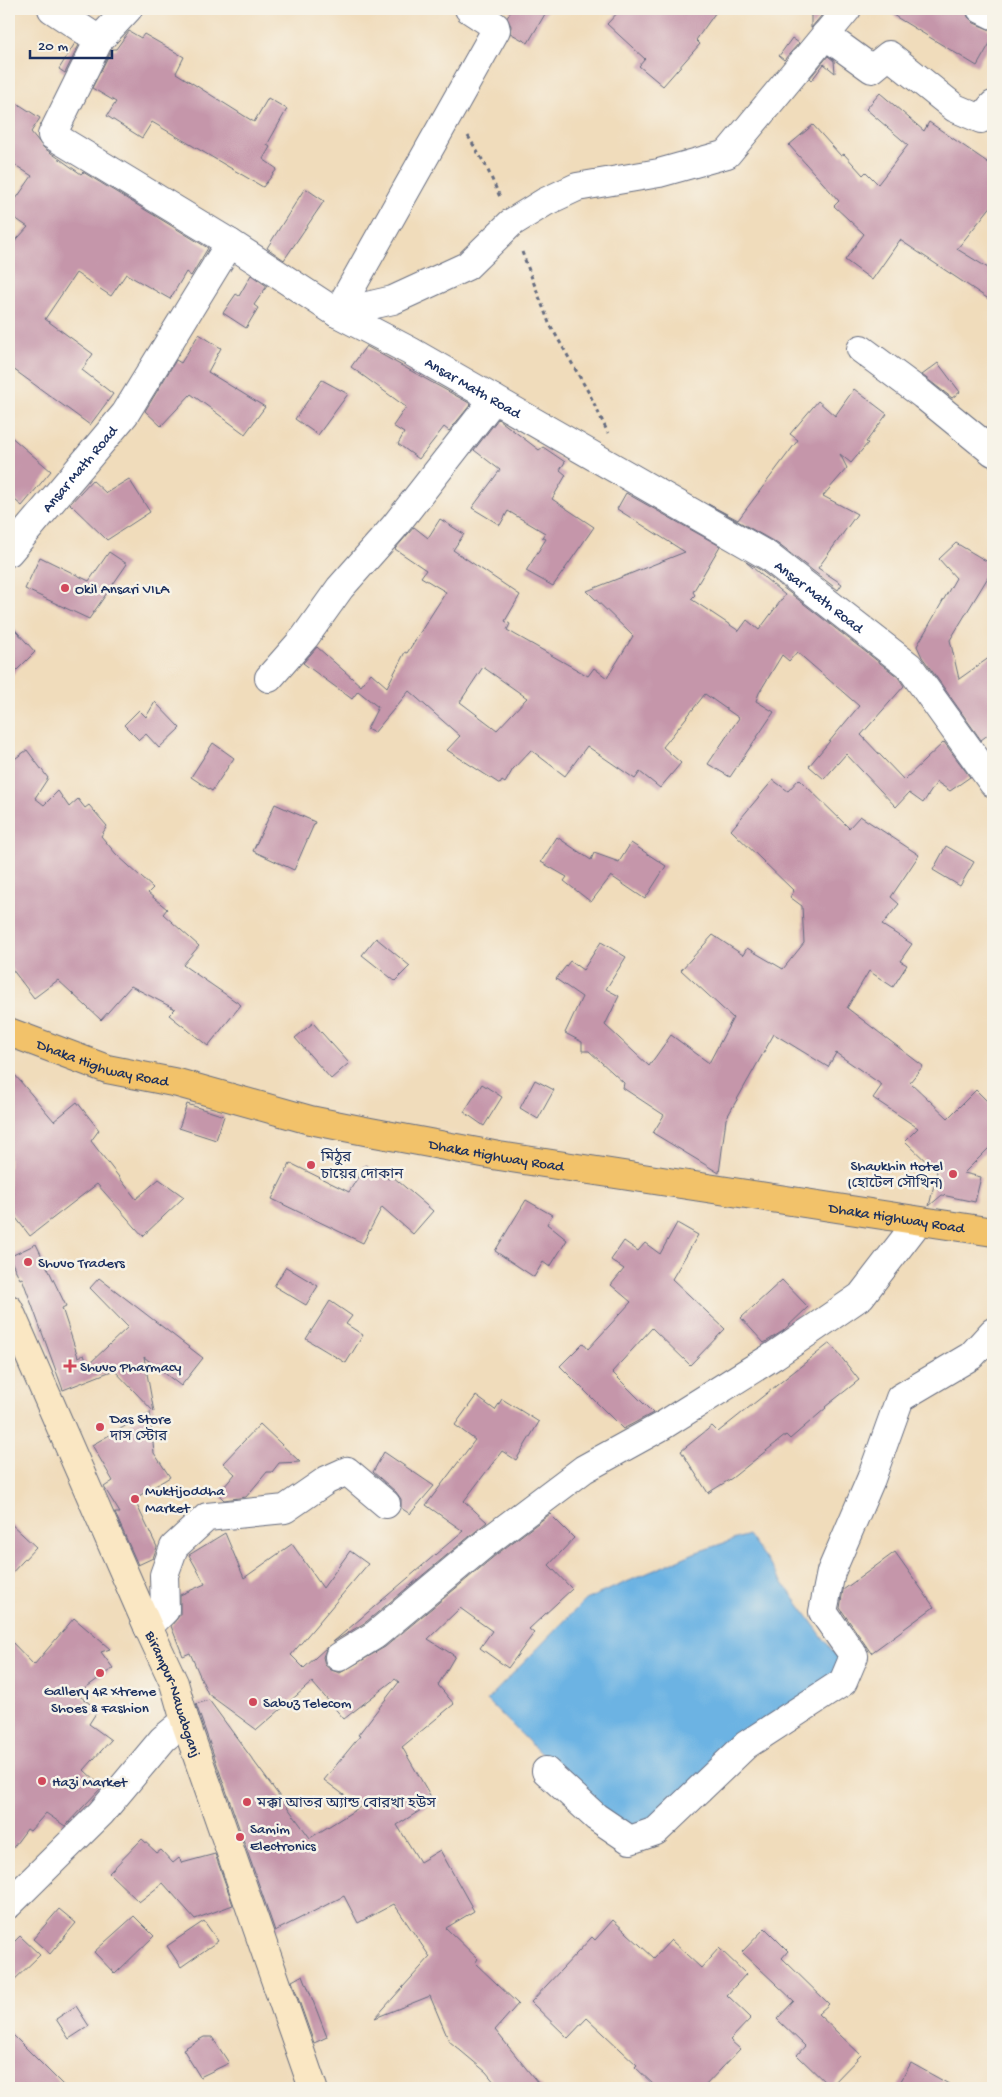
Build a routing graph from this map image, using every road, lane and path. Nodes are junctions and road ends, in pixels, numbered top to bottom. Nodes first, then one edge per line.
1 (52, 9) edge
2 (128, 9) edge
3 (469, 9) edge
4 (847, 9) edge
5 (981, 9) edge
6 (993, 15) edge
7 (825, 35) junction
8 (99, 40) junction
9 (993, 105) edge
10 (452, 110) junction
11 (511, 223) junction
12 (230, 243) junction
13 (338, 313) junction
14 (861, 349) dead end
15 (494, 399) junction
16 (993, 452) edge
17 (616, 469) junction
18 (9, 552) edge
19 (268, 678) dead end
20 (993, 783) edge
21 (9, 1032) edge
22 (918, 1222) junction
23 (993, 1232) edge
24 (9, 1309) edge
25 (993, 1332) edge
26 (386, 1504) dead end
27 (148, 1628) junction
28 (339, 1657) dead end
29 (185, 1721) junction
30 (546, 1771) dead end
31 (9, 1904) edge
32 (313, 2088) edge

1 - 8 street
2 - 8 street
3 - 10 street
4 - 7 street
5 - 6 street
7 - 9 street
7 - 11 street
8 - 12 street
10 - 11 path
10 - 13 street
11 - 13 street
11 - 17 path
12 - 13 street, Ansar Math Road
12 - 18 street, Ansar Math Road
13 - 15 street, Ansar Math Road
14 - 16 street
15 - 17 street, Ansar Math Road
15 - 19 street
17 - 20 street, Ansar Math Road
21 - 22 main road, Dhaka Highway Road
22 - 23 main road, Dhaka Highway Road
22 - 28 street
24 - 27 main road, Birampur-Nawabganj
25 - 30 street
26 - 27 street
27 - 29 main road, Birampur-Nawabganj
29 - 31 street
29 - 32 main road, Birampur-Nawabganj

